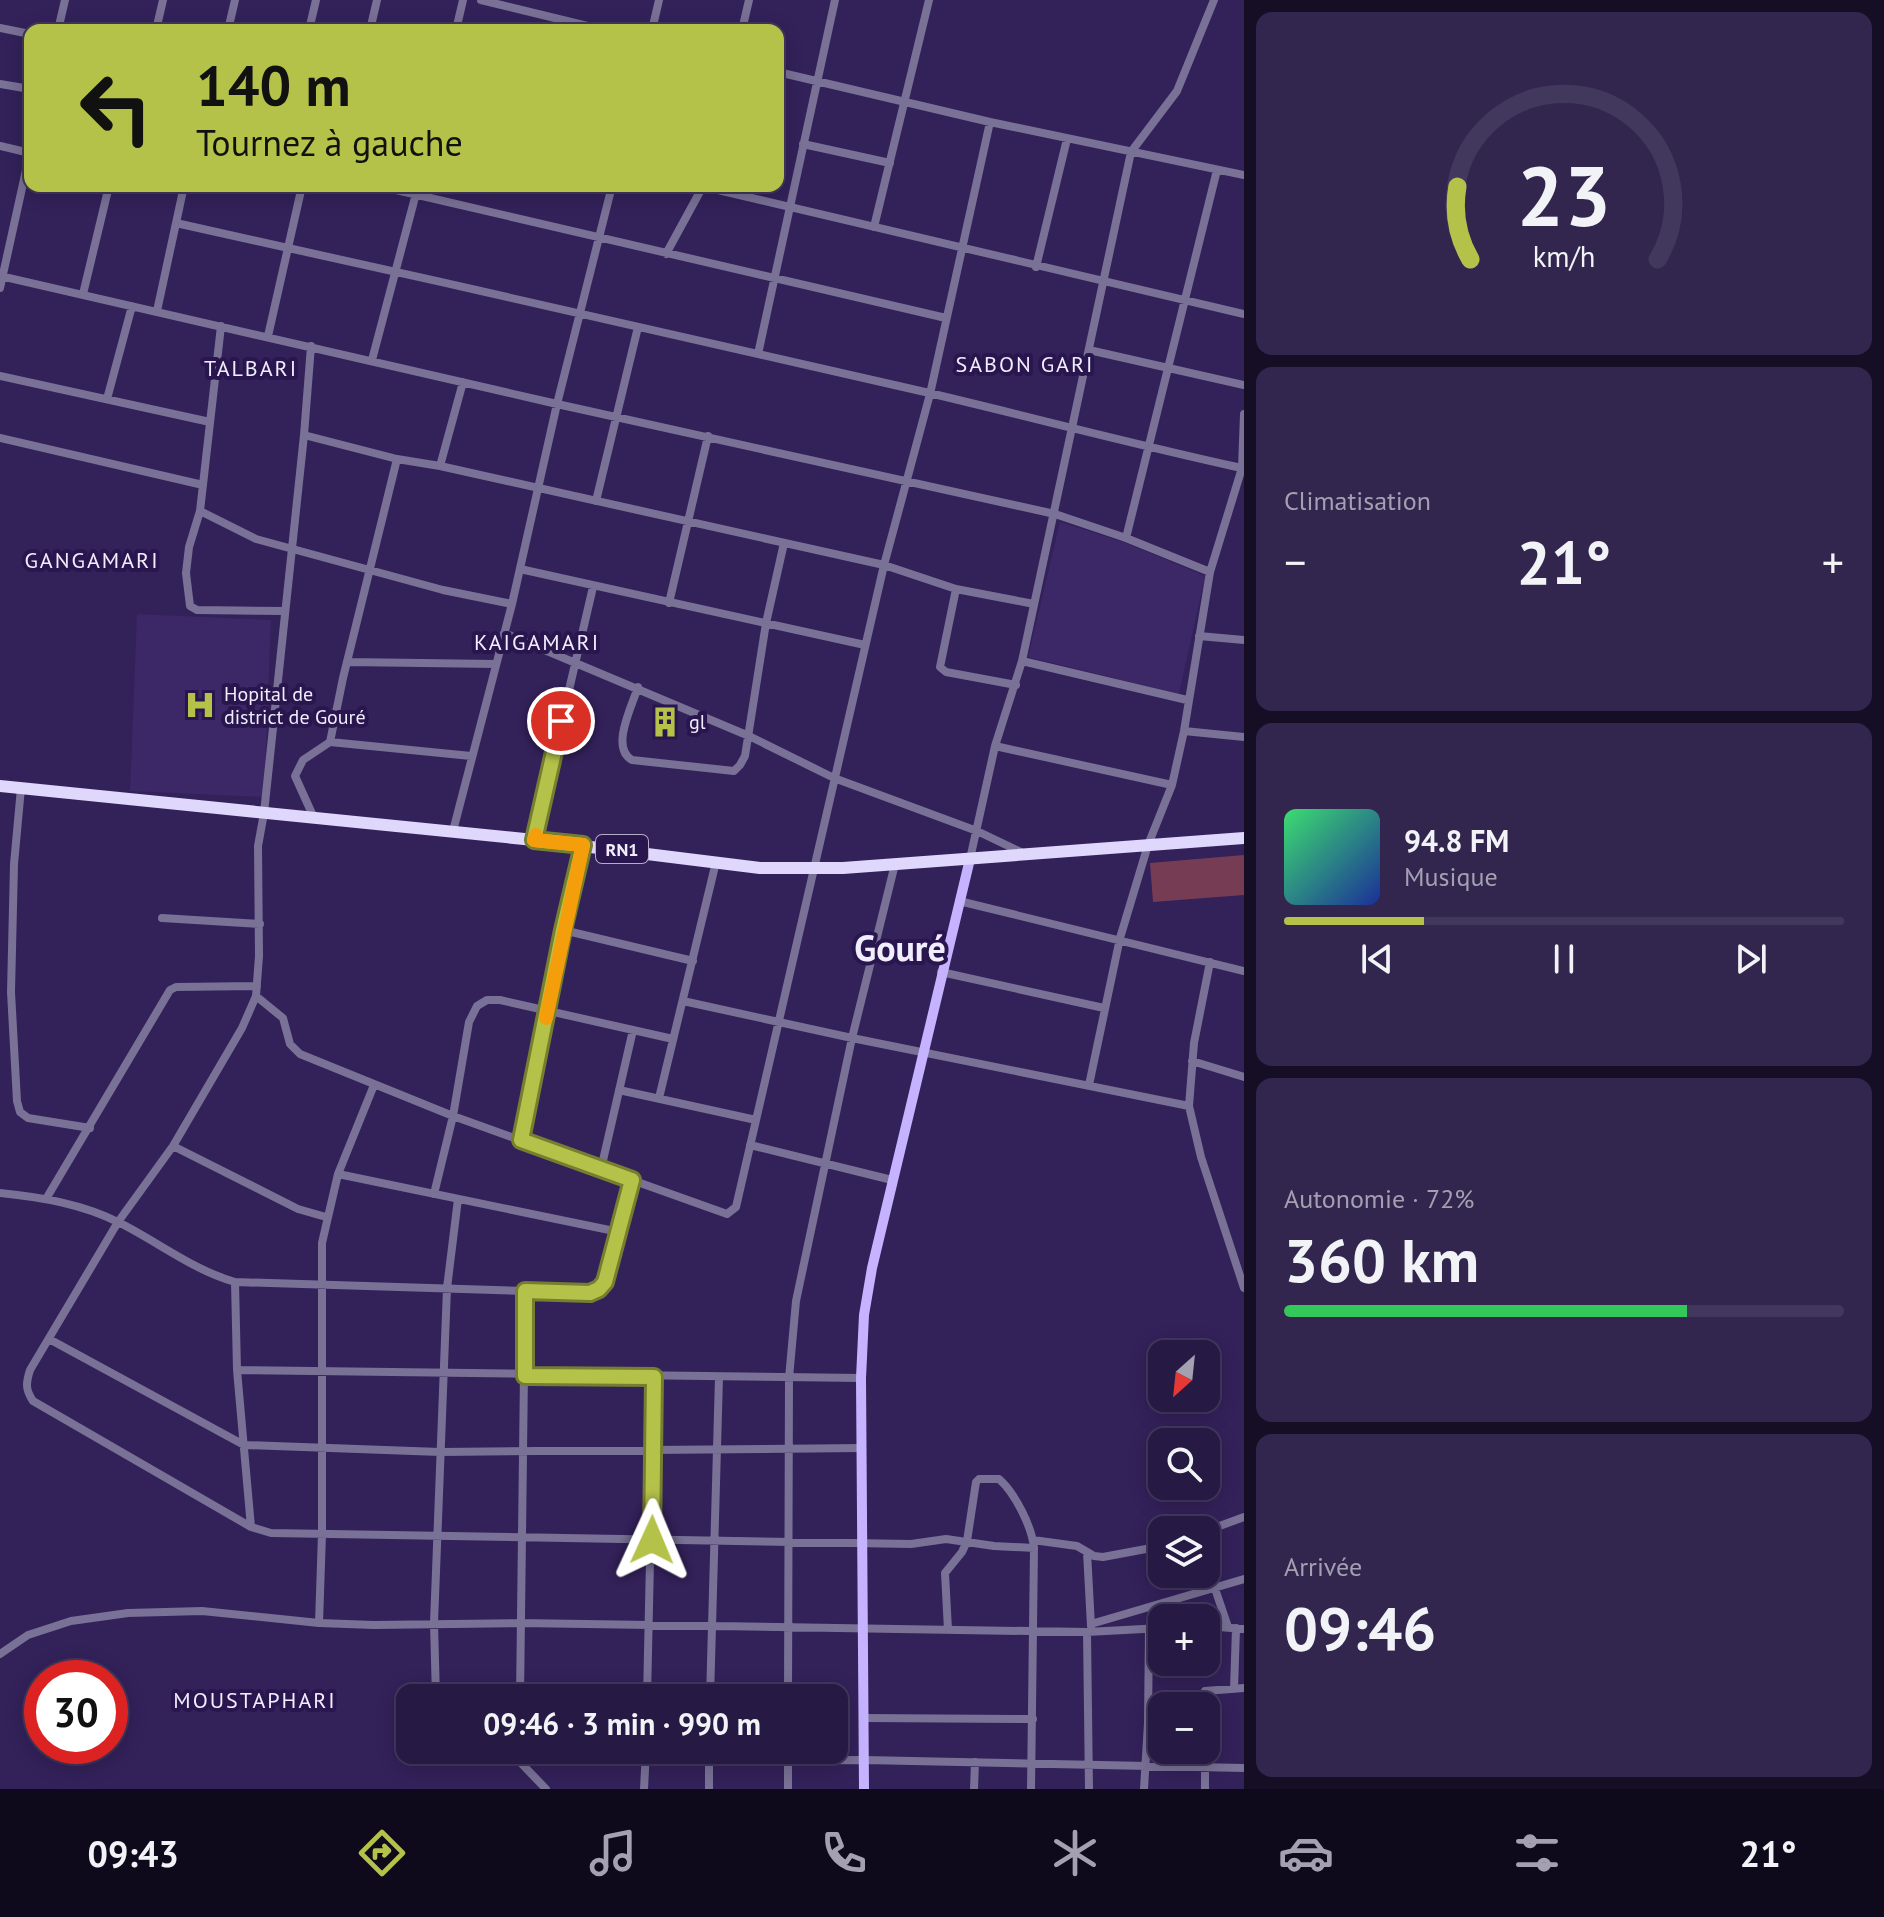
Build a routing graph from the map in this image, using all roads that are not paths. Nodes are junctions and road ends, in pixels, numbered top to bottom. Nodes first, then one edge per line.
1 (65, 0) edge
2 (163, 0) edge
3 (235, 0) edge
4 (316, 0) edge
5 (377, 0) edge
6 (463, 0) edge
7 (481, 0) edge
8 (659, 0) edge
9 (749, 0) edge
10 (835, 0) edge
11 (929, 0) edge
12 (1214, 0) edge
13 (59, 24) edge
14 (157, 24) edge
15 (229, 24) edge
16 (310, 24) edge
17 (371, 24) edge
18 (457, 24) edge
19 (579, 24) edge
20 (653, 24) edge
21 (743, 24) edge
22 (0, 28) edge
23 (24, 33) edge
24 (784, 73) edge
25 (816, 81) junction
26 (0, 84) edge
27 (24, 88) edge
28 (905, 103) junction
29 (990, 122) junction
30 (1067, 139) junction
31 (803, 144) junction
32 (0, 146) edge
33 (24, 152) edge
34 (1131, 152) junction
35 (890, 163) junction
36 (1217, 170) junction
37 (1244, 175) edge
38 (24, 178) edge
39 (108, 192) edge
40 (183, 192) edge
41 (301, 192) edge
42 (416, 192) edge
43 (425, 192) edge
44 (611, 192) edge
45 (699, 192) edge
46 (727, 192) edge
47 (790, 207) junction
48 (176, 223) junction
49 (874, 227) junction
50 (600, 238) junction
51 (289, 248) junction
52 (960, 248) junction
53 (666, 254) junction
54 (1036, 267) junction
55 (396, 272) junction
56 (1, 276) edge
57 (775, 279) junction
58 (1104, 283) junction
59 (0, 288) edge
60 (83, 294) junction
61 (1185, 300) junction
62 (132, 306) junction
63 (157, 311) junction
64 (580, 313) junction
65 (1244, 314) edge
66 (946, 318) junction
67 (221, 326) junction
68 (638, 327) junction
69 (268, 336) junction
70 (311, 346) junction
71 (1089, 350) junction
72 (758, 354) junction
73 (372, 360) junction
74 (1169, 368) junction
75 (0, 376) edge
76 (463, 382) junction
77 (1244, 385) edge
78 (930, 394) junction
79 (107, 399) junction
80 (557, 404) junction
81 (616, 417) junction
82 (1243, 419) edge
83 (210, 422) junction
84 (1070, 429) junction
85 (304, 435) junction
86 (708, 436) junction
87 (0, 438) edge
88 (1147, 448) junction
89 (397, 459) junction
90 (440, 466) junction
91 (1242, 468) edge
92 (906, 482) junction
93 (203, 485) junction
94 (538, 488) junction
95 (596, 501) junction
96 (200, 511) junction
97 (1055, 514) junction
98 (687, 521) junction
99 (1126, 538) junction
100 (784, 543) junction
101 (293, 548) junction
102 (884, 565) junction
103 (371, 569) junction
104 (520, 569) junction
105 (1210, 572) junction
106 (593, 587) junction
107 (956, 589) junction
108 (669, 603) junction
109 (512, 604) junction
110 (1034, 604) junction
111 (285, 611) junction
112 (766, 623) junction
113 (504, 633) junction
114 (1199, 636) junction
115 (1244, 640) edge
116 (865, 645) junction
117 (575, 661) junction
118 (1022, 661) junction
119 (347, 662) junction
120 (496, 664) junction
121 (1016, 685) junction
122 (638, 687) junction
123 (1187, 700) junction
124 (1184, 731) junction
125 (749, 736) junction
126 (1244, 737) edge
127 (330, 742) junction
128 (995, 746) junction
129 (471, 756) junction
130 (834, 778) junction
131 (1172, 785) junction
132 (0, 786) edge
133 (21, 788) junction
134 (264, 813) junction
135 (314, 818) junction
136 (453, 831) junction
137 (977, 831) junction
138 (1244, 838) edge
139 (534, 840) junction
140 (583, 845) junction
141 (1148, 845) junction
142 (1028, 855) junction
143 (970, 859) junction
144 (716, 862) junction
145 (895, 864) junction
146 (815, 869) junction
147 (959, 901) junction
148 (162, 918) dead end
149 (260, 924) junction
150 (869, 926) dead end
151 (879, 928) junction
152 (563, 930) junction
153 (1120, 938) junction
154 (693, 961) junction
155 (1210, 962) junction
156 (1244, 971) edge
157 (941, 972) junction
158 (257, 986) junction
159 (256, 996) junction
160 (683, 1001) junction
161 (1104, 1008) junction
162 (547, 1011) junction
163 (780, 1022) junction
164 (633, 1030) junction
165 (852, 1038) junction
166 (673, 1039) junction
167 (923, 1051) junction
168 (1192, 1061) junction
169 (1244, 1077) edge
170 (374, 1085) junction
171 (1089, 1085) junction
172 (619, 1090) junction
173 (659, 1098) junction
174 (1189, 1106) junction
175 (453, 1116) junction
176 (756, 1120) junction
177 (90, 1128) junction
178 (521, 1140) junction
179 (750, 1145) junction
180 (173, 1146) junction
181 (824, 1162) junction
182 (601, 1169) junction
183 (338, 1174) junction
184 (632, 1180) junction
185 (892, 1180) junction
186 (0, 1193) edge
187 (434, 1194) junction
188 (46, 1199) junction
189 (458, 1199) junction
190 (326, 1217) junction
191 (118, 1222) junction
192 (619, 1232) junction
193 (235, 1282) junction
194 (322, 1285) junction
195 (447, 1288) junction
196 (1244, 1288) edge
197 (525, 1291) junction
198 (49, 1339) junction
199 (237, 1370) junction
200 (322, 1372) junction
201 (443, 1375) junction
202 (525, 1376) junction
203 (654, 1377) junction
204 (719, 1377) junction
205 (789, 1378) junction
206 (861, 1378) junction
207 (244, 1445) junction
208 (323, 1448) junction
209 (862, 1448) junction
210 (717, 1450) junction
211 (788, 1450) junction
212 (523, 1451) junction
213 (653, 1451) junction
214 (440, 1452) junction
215 (1244, 1517) edge
216 (1220, 1526) edge
217 (251, 1527) junction
218 (322, 1534) junction
219 (437, 1537) junction
220 (521, 1538) junction
221 (652, 1540) junction
222 (714, 1541) junction
223 (863, 1541) junction
224 (967, 1541) junction
225 (789, 1542) junction
226 (1034, 1544) junction
227 (1148, 1549) edge
228 (1087, 1552) junction
229 (1244, 1579) edge
230 (1220, 1587) edge
231 (1216, 1588) joint
232 (319, 1623) junction
233 (434, 1623) junction
234 (520, 1623) junction
235 (649, 1624) junction
236 (712, 1626) junction
237 (788, 1627) junction
238 (1148, 1628) edge
239 (1236, 1628) edge
240 (1090, 1629) junction
241 (864, 1630) junction
242 (948, 1630) junction
243 (1034, 1631) junction
244 (0, 1654) edge
245 (1148, 1663) edge
246 (436, 1684) edge
247 (520, 1684) edge
248 (647, 1684) edge
249 (710, 1684) edge
250 (788, 1684) edge
251 (1239, 1688) edge
252 (1205, 1692) edge
253 (864, 1718) junction
254 (1033, 1719) junction
255 (848, 1760) edge
256 (865, 1760) junction
257 (975, 1762) junction
258 (1032, 1762) junction
259 (522, 1764) edge
260 (645, 1764) edge
261 (709, 1764) edge
262 (788, 1764) edge
263 (1090, 1764) junction
264 (1205, 1764) edge
265 (1145, 1767) junction
266 (1205, 1768) junction
267 (1244, 1768) edge
268 (546, 1789) edge
269 (644, 1789) edge
270 (709, 1789) edge
271 (788, 1789) edge
272 (864, 1789) edge
273 (974, 1789) edge
274 (1031, 1789) edge
275 (1089, 1789) edge
276 (1144, 1789) edge
277 (1205, 1789) edge

1 - 13 street
2 - 14 street
3 - 15 street
4 - 16 street
5 - 17 street
6 - 18 street
7 - 19 street
8 - 20 street
9 - 21 street
10 - 25 street
11 - 28 street
12 - 34 street
22 - 23 street
24 - 25 street
25 - 28 street
25 - 31 street
26 - 27 street
28 - 29 street
28 - 35 street
29 - 30 street
29 - 52 street
30 - 34 street
30 - 54 street
31 - 35 street
31 - 47 street
32 - 33 street
34 - 36 street
34 - 58 street
35 - 49 street
36 - 37 street
36 - 61 street
38 - 56 street
39 - 60 street
40 - 48 street
41 - 51 street
42 - 55 street
43 - 50 street
44 - 50 street
45 - 53 street
46 - 47 street
47 - 49 street
47 - 57 street
48 - 51 street
48 - 63 street
49 - 52 street
50 - 53 street
50 - 64 street
51 - 55 street
51 - 69 street
52 - 54 street
52 - 66 street
53 - 57 street
54 - 58 street
55 - 64 street
55 - 73 street
56 - 59 street
56 - 60 street
57 - 66 street
57 - 72 street
58 - 61 street
58 - 71 street
60 - 62 street
61 - 65 street
61 - 74 street
62 - 63 street
62 - 79 street
63 - 67 street
64 - 68 street
64 - 80 street
66 - 78 street
67 - 69 street
67 - 83 street
68 - 72 street
68 - 81 street
69 - 70 street
70 - 73 street
70 - 85 street
71 - 74 street
71 - 84 street
72 - 78 street
73 - 76 street
74 - 77 street
74 - 88 street
75 - 79 street
76 - 80 street
76 - 90 street
78 - 84 street
78 - 92 street
79 - 83 street
80 - 81 street
80 - 94 street
81 - 86 street
81 - 95 street
82 - 91 street
83 - 93 street
84 - 88 street
84 - 97 street
85 - 89 street
85 - 101 street
86 - 92 street
86 - 98 street
87 - 93 street
88 - 91 street
88 - 99 street
89 - 90 street
89 - 103 street
90 - 94 street
91 - 105 street
92 - 97 street
92 - 102 street
93 - 96 street
94 - 95 street
94 - 104 street
95 - 98 street
96 - 101 street
96 - 111 street
97 - 99 street
97 - 110 street
98 - 100 street
98 - 108 street
99 - 105 street
100 - 102 street
100 - 112 street
101 - 103 street
101 - 111 street
102 - 107 street
102 - 116 street
103 - 109 street
103 - 119 street
104 - 106 street
104 - 109 street
105 - 114 street
106 - 108 street
106 - 117 street
107 - 110 street
107 - 121 street
108 - 112 street
109 - 113 street
110 - 118 street
111 - 134 street
112 - 116 street
112 - 125 street
113 - 117 street
113 - 120 street
114 - 115 street
114 - 123 street
116 - 130 street
117 - 122 street
117 - 139 street
118 - 121 street
118 - 123 street
119 - 120 street
119 - 127 street
120 - 129 street
121 - 128 street
122 - 125 street
122 - 125 street
123 - 124 street
124 - 126 street
124 - 131 street
125 - 130 street
127 - 129 street
127 - 135 street
128 - 131 street
128 - 137 street
129 - 136 street
130 - 137 street
130 - 146 street
131 - 141 street
132 - 133 highway, RN1
133 - 134 highway, RN1
133 - 177 street
134 - 135 highway, RN1
134 - 149 street
135 - 136 highway, RN1
136 - 139 highway, RN1
137 - 142 street
137 - 143 street
138 - 141 highway, RN1
139 - 140 highway, RN1
140 - 144 highway, RN1
140 - 152 street
141 - 142 highway, RN1
141 - 153 street
142 - 143 highway, RN1
143 - 145 highway, RN1
143 - 147 main road
144 - 146 highway, RN1
144 - 154 street
145 - 146 highway, RN1
145 - 151 street
146 - 163 street
147 - 153 street
147 - 157 main road
148 - 149 street
149 - 158 street
150 - 151 street
151 - 165 street
152 - 154 street
152 - 162 street
153 - 155 street
153 - 161 street
154 - 160 street
155 - 156 street
155 - 168 street
157 - 161 street
157 - 167 main road
158 - 159 street
158 - 177 street
159 - 170 street
159 - 180 street
160 - 163 street
160 - 166 street
161 - 171 street
162 - 164 street
162 - 175 street
162 - 178 street
163 - 165 street
163 - 176 street
164 - 166 street
164 - 172 street
165 - 167 street
165 - 181 street
166 - 173 street
167 - 171 street
167 - 185 main road
168 - 169 street
168 - 174 street
170 - 175 street
170 - 183 street
171 - 174 street
172 - 173 street
172 - 182 street
173 - 176 street
174 - 196 street
175 - 178 street
175 - 187 street
176 - 179 street
177 - 188 street
178 - 182 street
179 - 181 street
179 - 184 street
180 - 190 street
180 - 191 street
181 - 185 street
181 - 205 street
182 - 184 street
183 - 187 street
183 - 190 street
184 - 192 street
185 - 206 main road
186 - 188 street
187 - 189 street
188 - 191 street
189 - 192 street
189 - 195 street
190 - 194 street
191 - 193 street
191 - 198 street
192 - 197 street
193 - 194 street
193 - 199 street
194 - 195 street
194 - 200 street
195 - 197 street
195 - 201 street
197 - 202 street
198 - 207 street
198 - 217 street
199 - 200 street
199 - 207 street
200 - 201 street
200 - 208 street
201 - 202 street
201 - 214 street
202 - 203 street
202 - 212 street
203 - 204 street
203 - 213 street
204 - 205 street
204 - 210 street
205 - 206 street
205 - 211 street
206 - 209 main road
207 - 208 street
207 - 217 street
208 - 214 street
208 - 218 street
209 - 211 street
209 - 223 main road
210 - 211 street
210 - 213 street
210 - 222 street
211 - 225 street
212 - 213 street
212 - 214 street
212 - 220 street
213 - 221 street
214 - 219 street
215 - 216 street
217 - 218 street
218 - 219 street
218 - 232 street
219 - 220 street
219 - 233 street
220 - 221 street
220 - 234 street
221 - 222 street
221 - 235 street
222 - 225 street
222 - 236 street
223 - 224 street
223 - 225 street
223 - 241 main road
224 - 226 street
224 - 226 street
224 - 242 street
225 - 237 street
226 - 228 street
226 - 243 street
227 - 228 street
228 - 240 street
229 - 230 street
231 - 239 street
231 - 240 street
232 - 233 street
232 - 244 street
233 - 234 street
233 - 246 street
234 - 235 street
234 - 247 street
235 - 236 street
235 - 248 street
236 - 237 street
236 - 249 street
237 - 241 street
237 - 250 street
238 - 240 street
239 - 251 street
240 - 243 street
240 - 263 street
241 - 242 street
241 - 253 main road
242 - 243 street
243 - 254 street
245 - 265 street
251 - 252 street
253 - 254 street
253 - 256 main road
254 - 258 street
255 - 256 street
256 - 257 street
256 - 272 main road
257 - 258 street
257 - 273 street
258 - 263 street
258 - 274 street
259 - 268 street
260 - 269 street
261 - 270 street
262 - 271 street
263 - 265 street
263 - 275 street
264 - 266 street
265 - 266 street
265 - 276 street
266 - 267 street
266 - 277 street

